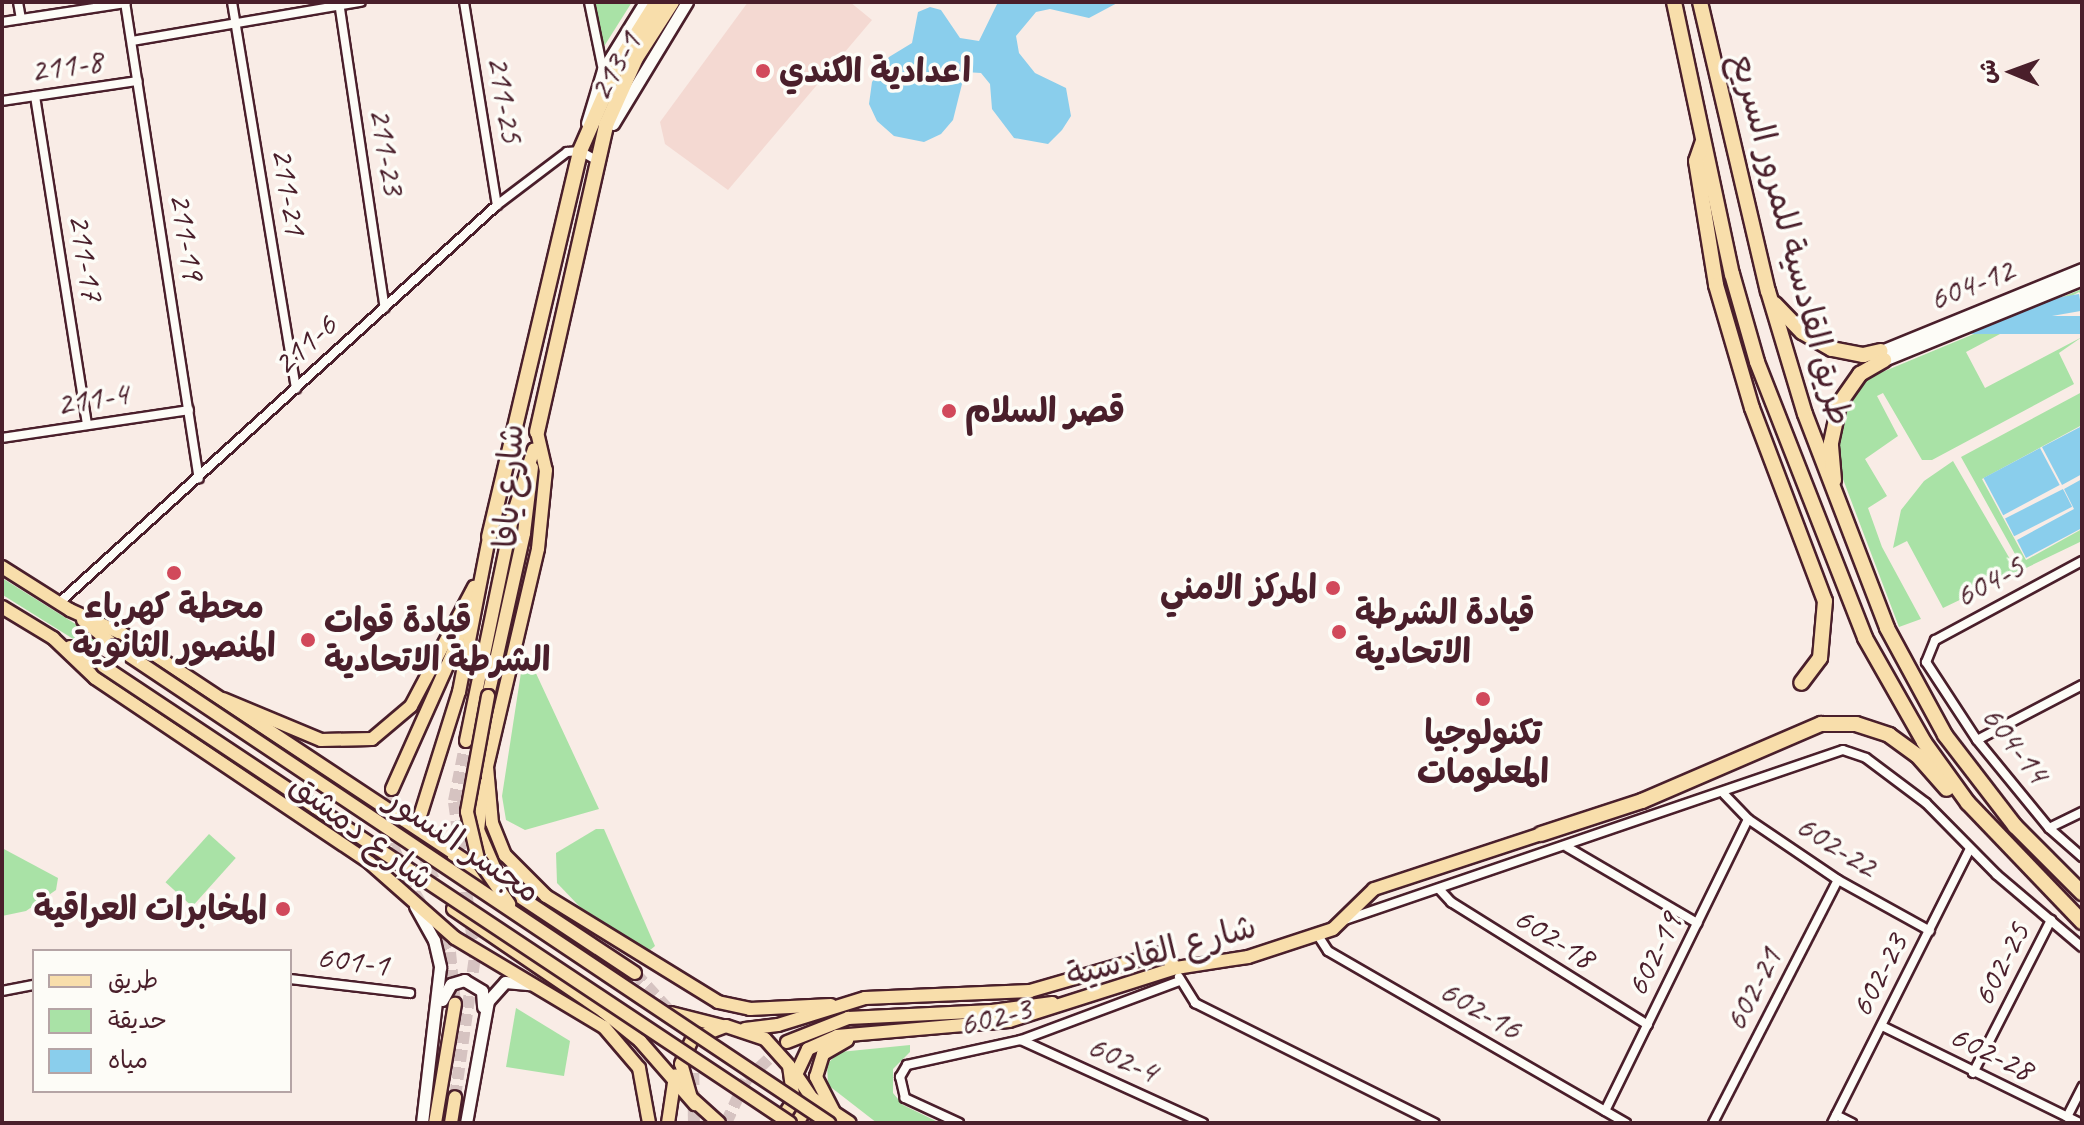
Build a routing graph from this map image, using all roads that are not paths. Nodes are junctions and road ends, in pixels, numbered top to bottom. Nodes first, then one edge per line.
1 (18, 2) edge
2 (126, 2) edge
3 (232, 2) edge
4 (361, 2) edge
5 (464, 2) edge
6 (589, 2) edge
7 (645, 2) edge
8 (657, 2) edge
9 (672, 2) edge
10 (687, 2) edge
11 (1674, 2) edge
12 (1700, 2) edge
13 (340, 4) edge
14 (21, 19) junction
15 (2, 22) edge
16 (235, 24) junction
17 (132, 41) junction
18 (603, 70) junction
19 (138, 81) junction
20 (35, 96) junction
21 (2, 101) edge
22 (1703, 141) junction
23 (581, 147) junction
24 (596, 160) junction
25 (497, 205) junction
26 (2082, 269) edge
27 (2082, 279) edge
28 (1768, 291) junction
29 (385, 308) junction
30 (1882, 355) junction
31 (296, 389) junction
32 (189, 410) junction
33 (87, 425) junction
34 (537, 432) junction
35 (2, 438) edge
36 (534, 449) junction
37 (199, 478) junction
38 (1835, 501) junction
39 (489, 537) junction
40 (2082, 561) edge
41 (2, 567) edge
42 (474, 587) junction
43 (64, 606) junction
44 (2, 607) edge
45 (53, 638) junction
46 (1927, 652) joint
47 (1801, 683) dead end
48 (2082, 685) edge
49 (216, 697) junction
50 (1977, 740) junction
51 (466, 741) tunnel mouth
52 (487, 767) junction
53 (392, 789) tunnel mouth
54 (1724, 794) junction
55 (1968, 803) junction
56 (2082, 812) edge
57 (421, 813) tunnel mouth
58 (1748, 819) junction
59 (2049, 828) junction
60 (428, 834) junction
61 (1541, 834) joint
62 (1567, 847) junction
63 (1970, 849) junction
64 (2082, 857) edge
65 (1838, 880) junction
66 (502, 882) junction
67 (1439, 889) junction
68 (2082, 893) edge
69 (415, 905) junction
70 (453, 909) dead end
71 (1345, 920) junction
72 (2051, 920) junction
73 (2082, 922) edge
74 (529, 923) junction
75 (1697, 923) junction
76 (1930, 931) junction
77 (1317, 934) junction
78 (2082, 947) edge
79 (635, 973) tunnel mouth
80 (1178, 975) junction
81 (292, 979) edge
82 (533, 984) junction
83 (32, 985) edge
84 (2, 991) edge
85 (410, 993) dead end
86 (1083, 998) junction
87 (455, 1004) tunnel mouth
88 (831, 1005) junction
89 (599, 1013) junction
90 (436, 1017) junction
91 (1648, 1025) junction
92 (722, 1026) junction
93 (1882, 1026) junction
94 (745, 1029) junction
95 (873, 1032) junction
96 (623, 1034) junction
97 (481, 1035) junction
98 (1021, 1040) junction
99 (787, 1042) tunnel mouth
100 (684, 1050) junction
101 (649, 1051) junction
102 (639, 1068) junction
103 (1973, 1073) junction
104 (795, 1075) junction
105 (674, 1078) junction
106 (2082, 1087) edge
107 (455, 1097) tunnel mouth
108 (695, 1104) junction
109 (1605, 1111) junction
110 (2067, 1117) junction
111 (832, 1118) edge
112 (1834, 1119) edge
113 (422, 1123) edge
114 (435, 1123) edge
115 (451, 1123) edge
116 (466, 1123) edge
117 (649, 1123) edge
118 (668, 1123) edge
119 (719, 1123) edge
120 (779, 1123) edge
121 (790, 1123) edge
122 (797, 1123) edge
123 (850, 1123) edge
124 (959, 1123) edge
125 (1203, 1123) edge
126 (1435, 1123) edge
127 (1626, 1123) edge
128 (1713, 1123) edge
129 (1852, 1123) edge
130 (2080, 1123) edge

1 - 14 street
2 - 14 street
2 - 17 street, 211-19
3 - 16 street, 211-21
4 - 13 street
5 - 25 street, 211-25
6 - 18 street
7 - 18 main road
8 - 23 highway, شارع يافا
9 - 24 highway, شارع يافا
10 - 24 main road, 213-1
11 - 22 highway, طريق القادسية للمرور السريع
12 - 28 highway, طريق القادسية للمرور السريع
13 - 16 street
13 - 29 street, 211-23
14 - 15 street
16 - 17 street
16 - 31 street, 211-21
17 - 19 street, 211-19
18 - 23 main road
19 - 20 street, 211-8
19 - 32 street, 211-19
20 - 21 street, 211-8
20 - 33 street, 211-17
22 - 47 highway
22 - 55 highway, طريق القادسية للمرور السريع
23 - 24 street
23 - 25 street, 211-6
23 - 39 highway, شارع يافا
24 - 34 highway, شارع يافا
25 - 29 street, 211-6
26 - 30 main road, 604-12
27 - 30 main road, 604-12
28 - 30 highway
28 - 38 highway, طريق القادسية للمرور السريع
29 - 31 street, 211-6
30 - 38 highway
31 - 37 street, 211-6
32 - 33 street, 211-4
32 - 37 street, 211-19
33 - 35 street, 211-4
34 - 36 main road
34 - 52 main road, شارع يافا
36 - 51 main road
36 - 74 main road, bridge
37 - 43 street, 211-6
38 - 68 highway, طريق القادسية للمرور السريع
39 - 42 main road
39 - 57 main road, شارع يافا
40 - 46 street, 604-5
41 - 43 main road, شارع دمشق
42 - 49 main road
42 - 53 main road
43 - 49 main road, شارع دمشق
43 - 74 main road, مجسر النسور, bridge
44 - 45 main road, شارع دمشق
45 - 69 main road, شارع دمشق
45 - 121 main road, مجسر النسور, bridge
46 - 50 street, 604-14
48 - 50 street
49 - 60 main road, شارع دمشق
50 - 59 street, 604-14
52 - 66 main road
52 - 88 main road, شارع يافا
54 - 58 street, 602-22
54 - 62 street
54 - 63 street
55 - 61 highway
55 - 73 highway, طريق القادسية للمرور السريع
56 - 59 street
58 - 65 street, 602-22
58 - 75 street, 602-19
59 - 64 street, 604-14
60 - 66 main road
60 - 92 main road
61 - 71 main road, شارع القادسية
62 - 67 street
62 - 75 street
63 - 72 street
63 - 76 street, 602-23
65 - 76 street, 602-22
65 - 128 street, 602-21
66 - 79 main road
67 - 71 street
67 - 91 street, 602-18
69 - 82 main road, شارع دمشق
69 - 90 main road
70 - 89 main road
71 - 77 main road, شارع القادسية
72 - 78 street
72 - 103 street, 602-25
74 - 111 main road, مجسر النسور, bridge
75 - 91 street, 602-19
76 - 93 street, 602-23
77 - 80 main road, شارع القادسية
77 - 109 street, 602-16
80 - 86 main road, شارع القادسية
80 - 88 main road, شارع القادسية
80 - 98 street, 602-3
80 - 126 street
81 - 85 street, 601-1
82 - 89 main road, شارع دمشق
82 - 97 main road
83 - 84 street
86 - 95 main road, شارع القادسية
86 - 99 main road
87 - 114 main road
88 - 94 main road, شارع القادسية
89 - 96 main road
89 - 101 main road
89 - 102 main road, شارع دمشق
90 - 97 main road
90 - 113 main road
91 - 109 street, 602-19
92 - 94 main road
92 - 100 main road
93 - 103 street, 602-28
93 - 112 street, 602-23
94 - 104 main road
95 - 104 main road, شارع القادسية
95 - 111 main road
96 - 101 main road
96 - 102 main road
97 - 116 main road
98 - 124 street, 602-3
98 - 125 street, 602-4
100 - 105 main road
100 - 108 main road
101 - 105 main road
101 - 118 main road
102 - 117 main road, شارع دمشق
103 - 110 street, 602-28
104 - 111 main road
104 - 120 main road
105 - 108 main road
105 - 118 main road
106 - 110 street
107 - 115 main road
108 - 119 main road
109 - 127 street, 602-16
110 - 130 street, 602-28
111 - 122 main road
111 - 123 main road
112 - 129 street

